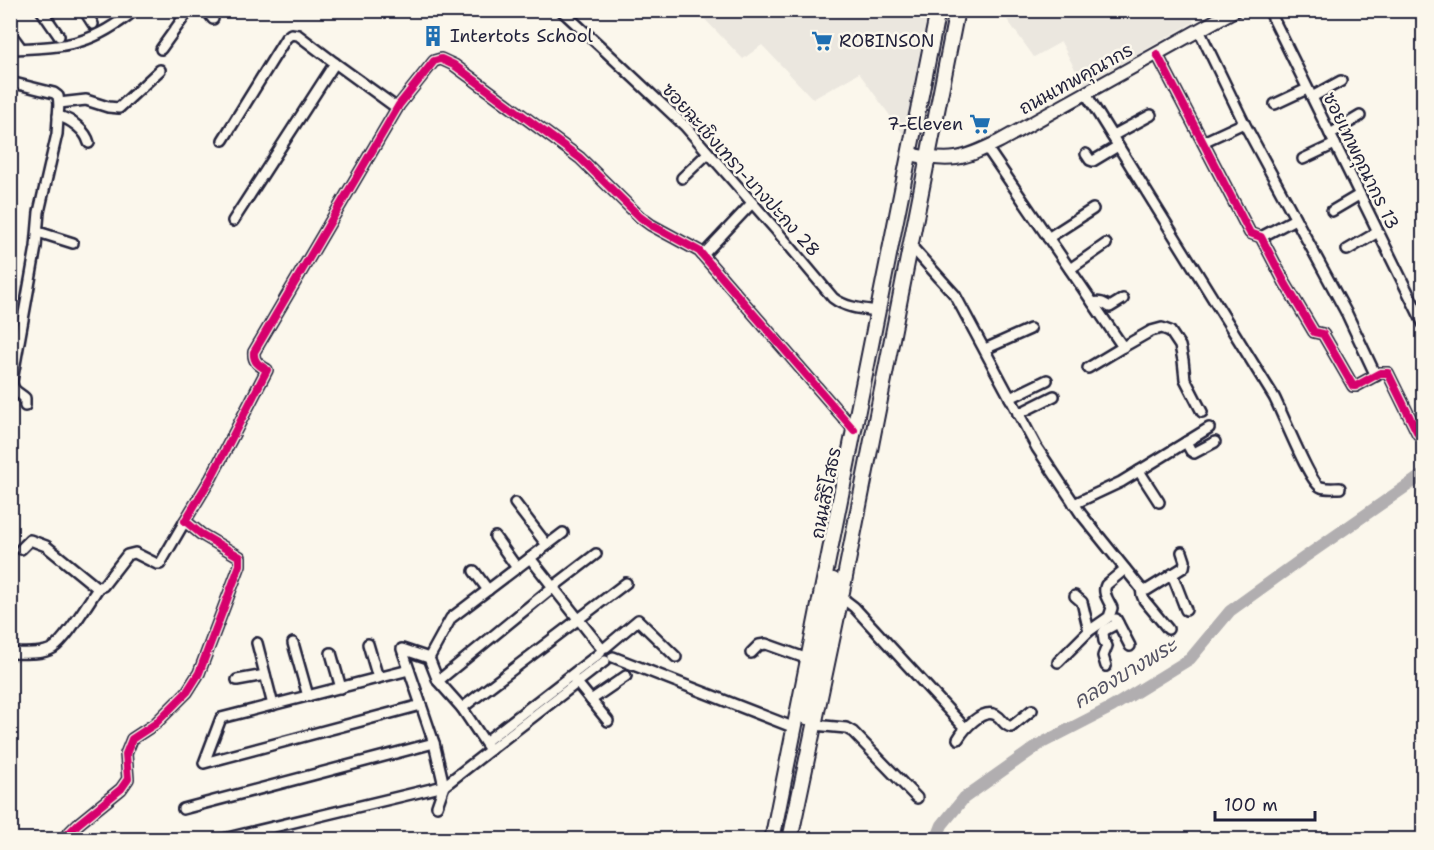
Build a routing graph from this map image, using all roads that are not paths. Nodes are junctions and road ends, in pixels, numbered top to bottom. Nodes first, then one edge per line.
1 (40, 10) edge
2 (84, 10) edge
3 (135, 10) edge
4 (189, 10) edge
5 (206, 10) edge
6 (561, 10) edge
7 (938, 10) edge
8 (957, 10) edge
9 (1235, 10) edge
10 (1269, 10) edge
11 (1220, 14) edge
12 (213, 19) dead end
13 (93, 24) dead end
14 (1199, 30) junction
15 (10, 33) edge
16 (59, 36) dead end
17 (13, 49) edge
18 (161, 49) dead end
19 (1157, 54) junction
20 (334, 63) junction
21 (160, 70) dead end
22 (1341, 81) dead end
23 (10, 82) edge
24 (1310, 93) junction
25 (1086, 94) junction
26 (59, 103) junction
27 (1275, 104) dead end
28 (398, 108) junction
29 (58, 116) junction
30 (1151, 116) dead end
31 (1360, 116) dead end
32 (1244, 123) junction
33 (1330, 134) junction
34 (1112, 136) junction
35 (223, 140) dead end
36 (1203, 142) junction
37 (89, 143) dead end
38 (1335, 144) junction
39 (1118, 146) junction
40 (987, 148) junction
41 (708, 153) junction
42 (909, 154) junction
43 (1086, 154) dead end
44 (928, 158) junction
45 (1304, 159) dead end
46 (682, 178) dead end
47 (1359, 195) junction
48 (752, 203) junction
49 (1093, 209) dead end
50 (1332, 211) dead end
51 (1295, 219) junction
52 (233, 221) dead end
53 (38, 232) junction
54 (1378, 232) junction
55 (1261, 237) junction
56 (1048, 238) junction
57 (73, 243) dead end
58 (1106, 244) dead end
59 (911, 246) junction
60 (1347, 250) dead end
61 (703, 255) junction
62 (1070, 269) junction
63 (1123, 299) dead end
64 (1093, 303) junction
65 (878, 312) junction
66 (1424, 325) edge
67 (1030, 329) dead end
68 (1123, 347) junction
69 (985, 349) junction
70 (1088, 368) dead end
71 (1376, 375) junction
72 (1047, 380) dead end
73 (1054, 396) dead end
74 (1010, 398) junction
75 (25, 406) dead end
76 (1202, 412) dead end
77 (1018, 414) junction
78 (1209, 428) dead end
79 (854, 430) junction
80 (1418, 434) dead end
81 (1186, 442) junction
82 (1215, 442) dead end
83 (1139, 471) junction
84 (1340, 488) dead end
85 (840, 502) junction
86 (1159, 502) dead end
87 (515, 503) dead end
88 (1074, 504) junction
89 (185, 521) junction
90 (563, 533) dead end
91 (495, 537) dead end
92 (547, 545) junction
93 (21, 549) dead end
94 (1182, 552) dead end
95 (596, 554) dead end
96 (530, 558) junction
97 (517, 568) junction
98 (1125, 569) junction
99 (474, 571) dead end
100 (1172, 574) junction
101 (626, 583) dead end
102 (99, 587) junction
103 (553, 587) junction
104 (1141, 588) junction
105 (488, 590) junction
106 (1075, 596) dead end
107 (841, 597) junction
108 (1186, 610) dead end
109 (1112, 611) junction
110 (579, 619) junction
111 (1118, 623) junction
112 (1168, 629) dead end
113 (1089, 631) junction
114 (257, 643) dead end
115 (293, 643) dead end
116 (368, 644) dead end
117 (1130, 646) dead end
118 (10, 652) edge
119 (605, 653) junction
120 (331, 654) dead end
121 (751, 654) dead end
122 (676, 657) dead end
123 (429, 658) junction
124 (808, 659) junction
125 (1058, 662) dead end
126 (1106, 666) dead end
127 (409, 670) junction
128 (265, 675) junction
129 (626, 676) dead end
130 (378, 678) junction
131 (573, 678) junction
132 (237, 680) dead end
133 (438, 681) junction
134 (341, 688) junction
135 (308, 696) junction
136 (591, 700) junction
137 (273, 705) junction
138 (421, 705) junction
139 (462, 708) junction
140 (1032, 710) dead end
141 (811, 720) junction
142 (608, 721) dead end
143 (795, 728) junction
144 (965, 728) junction
145 (958, 739) dead end
146 (434, 744) junction
147 (487, 746) junction
148 (444, 786) junction
149 (917, 798) dead end
150 (437, 807) dead end
151 (183, 809) dead end
152 (62, 840) edge
153 (219, 840) edge
154 (772, 840) edge
155 (782, 840) edge
156 (790, 840) edge

1 - 16 street
2 - 13 street
3 - 17 street
4 - 18 street
5 - 12 street
6 - 41 street, ซอยฉะเชิงเทรา-บางปะกง 28
7 - 42 highway, ถนนสิริโสธร
8 - 44 highway, ถนนสิริโสธร
9 - 11 main road, ถนนเทพคุณากร
10 - 24 street, ซอยเทพคุณากร 13
11 - 14 main road, ถนนเทพคุณากร
14 - 19 main road, ถนนเทพคุณากร
14 - 32 street
15 - 17 street
19 - 25 main road, ถนนเทพคุณากร
19 - 36 street
20 - 28 street
20 - 35 street
20 - 52 street
21 - 26 street
22 - 24 street
23 - 26 street
24 - 27 street
24 - 33 street, ซอยเทพคุณากร 13
25 - 34 street
25 - 40 main road, ถนนเทพคุณากร
26 - 29 street
28 - 61 street
28 - 89 street
29 - 37 street
29 - 53 street
30 - 34 street
31 - 33 street
32 - 36 street
32 - 51 street
33 - 38 street, ซอยเทพคุณากร 13
34 - 39 street
36 - 55 street
38 - 45 street
38 - 47 street, ซอยเทพคุณากร 13
39 - 43 street
39 - 84 street
40 - 44 main road, ถนนเทพคุณากร
40 - 56 street
41 - 46 street
41 - 48 street, ซอยฉะเชิงเทรา-บางปะกง 28
42 - 44 main road, ถนนเทพคุณากร
42 - 65 highway, ถนนสิริโสธร
44 - 59 highway, ถนนสิริโสธร
47 - 50 street
47 - 54 street, ซอยเทพคุณากร 13
48 - 61 street
48 - 65 street, ซอยฉะเชิงเทรา-บางปะกง 28
49 - 56 street
51 - 55 street
51 - 71 street
53 - 57 street
53 - 75 street
54 - 60 street
54 - 66 street, ซอยเทพคุณากร 13
55 - 71 street
56 - 62 street
58 - 62 street
59 - 69 street
59 - 107 highway, ถนนสิริโสธร
61 - 79 street
62 - 64 street
63 - 64 street
64 - 68 street
65 - 79 highway, ถนนสิริโสธร
67 - 69 street
68 - 70 street
68 - 76 street
69 - 74 street
71 - 80 street
72 - 74 street
73 - 77 street
74 - 77 street
77 - 88 street
78 - 81 street
79 - 85 highway, ถนนสิริโสธร
81 - 82 street
81 - 83 street
83 - 86 street
83 - 88 street
85 - 124 highway, ถนนสิริโสธร
85 - 141 highway
87 - 92 street
88 - 98 street
89 - 102 street
89 - 152 street
90 - 92 street
91 - 97 street
92 - 96 street
93 - 102 street
94 - 100 street
95 - 103 street
96 - 97 street
96 - 103 street
97 - 105 street
98 - 104 street
98 - 109 street
99 - 105 street
100 - 104 street
100 - 108 street
101 - 110 street
102 - 118 street
103 - 110 street
103 - 133 street
104 - 112 street
105 - 123 street
106 - 113 street
107 - 141 highway, ถนนสิริโสธร
107 - 144 street
109 - 111 street
109 - 113 street
110 - 119 street
110 - 139 street
111 - 117 street
111 - 126 street
113 - 125 street
114 - 128 street
115 - 135 street
116 - 130 street
119 - 122 street
119 - 131 street
119 - 143 street
120 - 134 street
121 - 124 street
123 - 127 street
123 - 133 street
124 - 143 highway, ถนนสิริโสธร
127 - 130 street
127 - 138 street
128 - 132 street
128 - 137 street
129 - 136 street
130 - 134 street
131 - 136 street
131 - 147 street
133 - 139 street
134 - 135 street
135 - 137 street
136 - 142 street
137 - 138 street
138 - 146 street
139 - 147 street
140 - 144 street
141 - 149 street
141 - 155 highway
141 - 156 highway, ถนนสิริโสธร
143 - 154 highway, ถนนสิริโสธร
144 - 145 street
146 - 148 street
146 - 151 street
147 - 148 street
148 - 150 street
148 - 153 street

